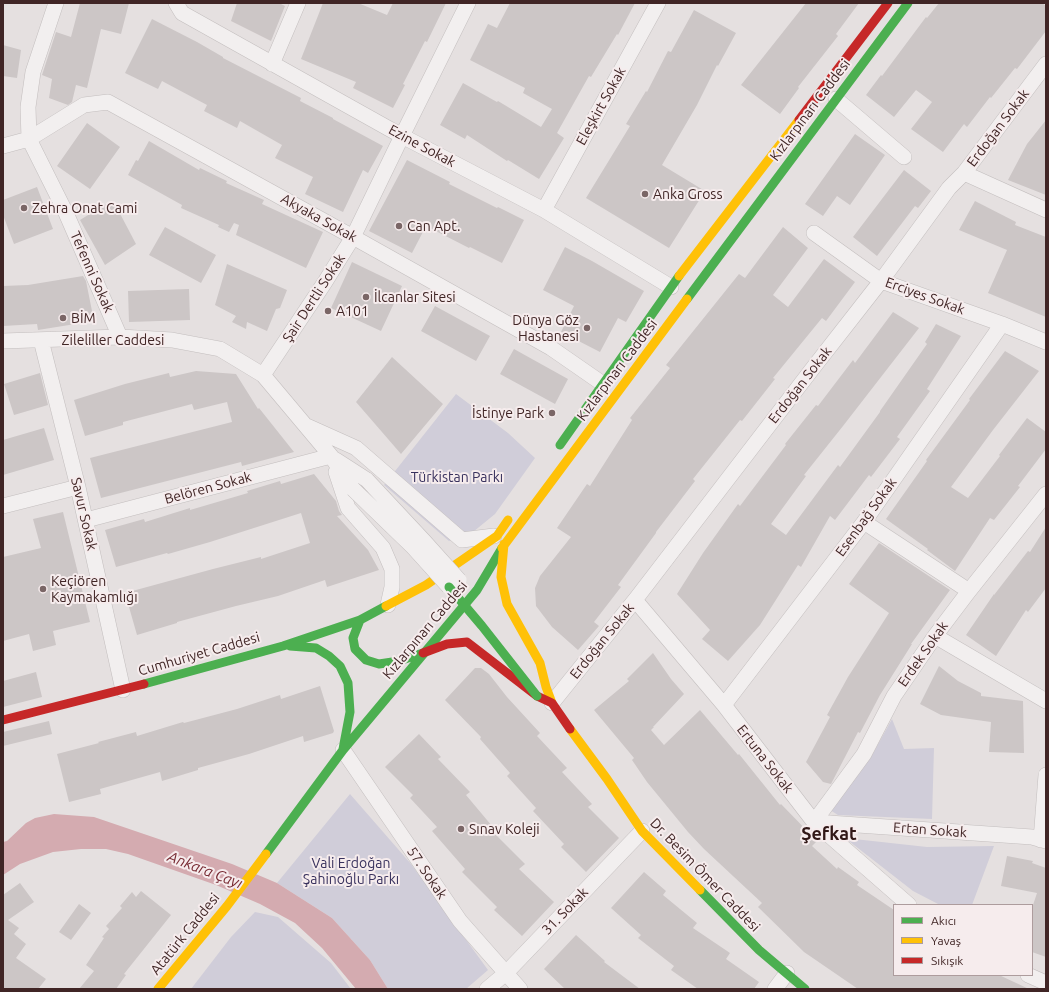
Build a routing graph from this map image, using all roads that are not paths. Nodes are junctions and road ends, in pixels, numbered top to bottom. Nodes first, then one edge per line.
1 (56, 3) edge
2 (176, 3) edge
3 (298, 3) edge
4 (468, 3) edge
5 (658, 3) edge
6 (888, 3) edge
7 (908, 3) edge
8 (272, 64) junction
9 (1046, 64) edge
10 (836, 99) junction
11 (402, 136) junction
12 (29, 139) junction
13 (3, 146) edge
14 (904, 157) dead end
15 (964, 173) junction
16 (544, 210) junction
17 (1046, 210) edge
18 (814, 233) dead end
19 (353, 237) junction
20 (881, 281) junction
21 (671, 287) junction
22 (1002, 324) junction
23 (120, 337) junction
24 (41, 340) junction
25 (3, 341) edge
26 (1046, 342) edge
27 (263, 375) junction
28 (603, 384) junction
29 (304, 424) junction
30 (554, 454) dead end
31 (331, 456) junction
32 (78, 487) junction
33 (1046, 494) edge
34 (3, 506) edge
35 (514, 510) dead end
36 (86, 520) junction
37 (864, 522) junction
38 (501, 540) junction
39 (460, 586) junction
40 (969, 591) junction
41 (635, 600) junction
42 (479, 604) dead end
43 (388, 606) junction
44 (360, 620) junction
45 (936, 636) junction
46 (283, 646) junction
47 (423, 653) junction
48 (532, 669) dead end
49 (546, 688) junction
50 (123, 690) junction
51 (537, 696) junction
52 (1046, 701) edge
53 (552, 703) junction
54 (724, 706) junction
55 (3, 720) edge
56 (343, 750) junction
57 (1046, 775) edge
58 (814, 822) junction
59 (642, 831) junction
60 (1044, 841) edge
61 (255, 868) joint
62 (908, 904) edge
63 (506, 974) junction
64 (786, 974) junction
65 (1030, 976) edge
66 (1046, 983) edge
67 (158, 989) edge
68 (487, 989) edge
69 (520, 989) edge
70 (775, 989) edge
71 (805, 989) edge

1 - 12 street, Tefenni Sokak
2 - 8 street, Ezine Sokak
3 - 8 street
4 - 11 street, Şair Dertli Sokak
5 - 16 street, Eleşkirt Sokak
6 - 21 main road, Kızlarpınarı Caddesi
7 - 10 main road, Kızlarpınarı Caddesi
8 - 11 street, Ezine Sokak
9 - 15 street, Erdoğan Sokak
10 - 14 street
10 - 38 main road, Kızlarpınarı Caddesi
11 - 16 street, Ezine Sokak
11 - 19 street, Şair Dertli Sokak
12 - 13 street, Akyaka Sokak
12 - 19 street, Akyaka Sokak
12 - 23 street, Tefenni Sokak
15 - 17 street
15 - 20 street, Erdoğan Sokak
16 - 21 street, Ezine Sokak
18 - 20 street, Erciyes Sokak
19 - 27 street, Şair Dertli Sokak
19 - 28 street, Akyaka Sokak
20 - 22 street, Erciyes Sokak
20 - 41 street, Erdoğan Sokak
21 - 28 main road, Kızlarpınarı Caddesi
22 - 26 street, Erciyes Sokak
22 - 37 street, Esenbağ Sokak
23 - 24 street, Zileliller Caddesi
23 - 27 street, Zileliller Caddesi
24 - 25 street, Zileliller Caddesi
24 - 32 street, Savur Sokak
27 - 29 street, Zileliller Caddesi
28 - 30 main road, Kızlarpınarı Caddesi
29 - 31 street, Zileliller Caddesi
29 - 38 street
31 - 36 street, Belören Sokak
31 - 39 street, bridge
31 - 39 street, bridge
31 - 43 street
32 - 34 street
32 - 36 street, Savur Sokak
33 - 40 street, Erdek Sokak
35 - 38 main road, Kızlarpınarı Caddesi
36 - 50 street, Savur Sokak
37 - 40 street
37 - 54 street, Esenbağ Sokak
38 - 43 main road, Kızlarpınarı Caddesi
38 - 47 main road, Kızlarpınarı Caddesi
38 - 49 main road
39 - 42 main road
39 - 51 main road, bridge
40 - 45 street, Erdek Sokak
41 - 53 street, Erdoğan Sokak
41 - 54 street, Ertuna Sokak
43 - 44 main road, Kızlarpınarı Caddesi
44 - 46 main road, Cumhuriyet Caddesi
44 - 47 main road
45 - 52 street
45 - 58 street, Erdek Sokak
46 - 50 main road, Cumhuriyet Caddesi
46 - 56 main road
47 - 51 main road
47 - 56 main road, Kızlarpınarı Caddesi
48 - 49 main road
49 - 53 main road
50 - 55 main road, Cumhuriyet Caddesi
51 - 53 main road, Dr. Besim Ömer Caddesi
53 - 59 main road, Dr. Besim Ömer Caddesi
54 - 58 street, Ertuna Sokak
56 - 61 main road, Kızlarpınarı Caddesi
56 - 63 street, 57. Sokak
57 - 60 street
58 - 60 street, Ertan Sokak
58 - 62 street, Ertuna Sokak
59 - 63 street, 31. Sokak
59 - 64 main road, Dr. Besim Ömer Caddesi
61 - 67 main road, Atatürk Caddesi
63 - 68 street, 31. Sokak
63 - 69 street, 57. Sokak
64 - 70 street
64 - 71 main road, Dr. Besim Ömer Caddesi
65 - 66 street

